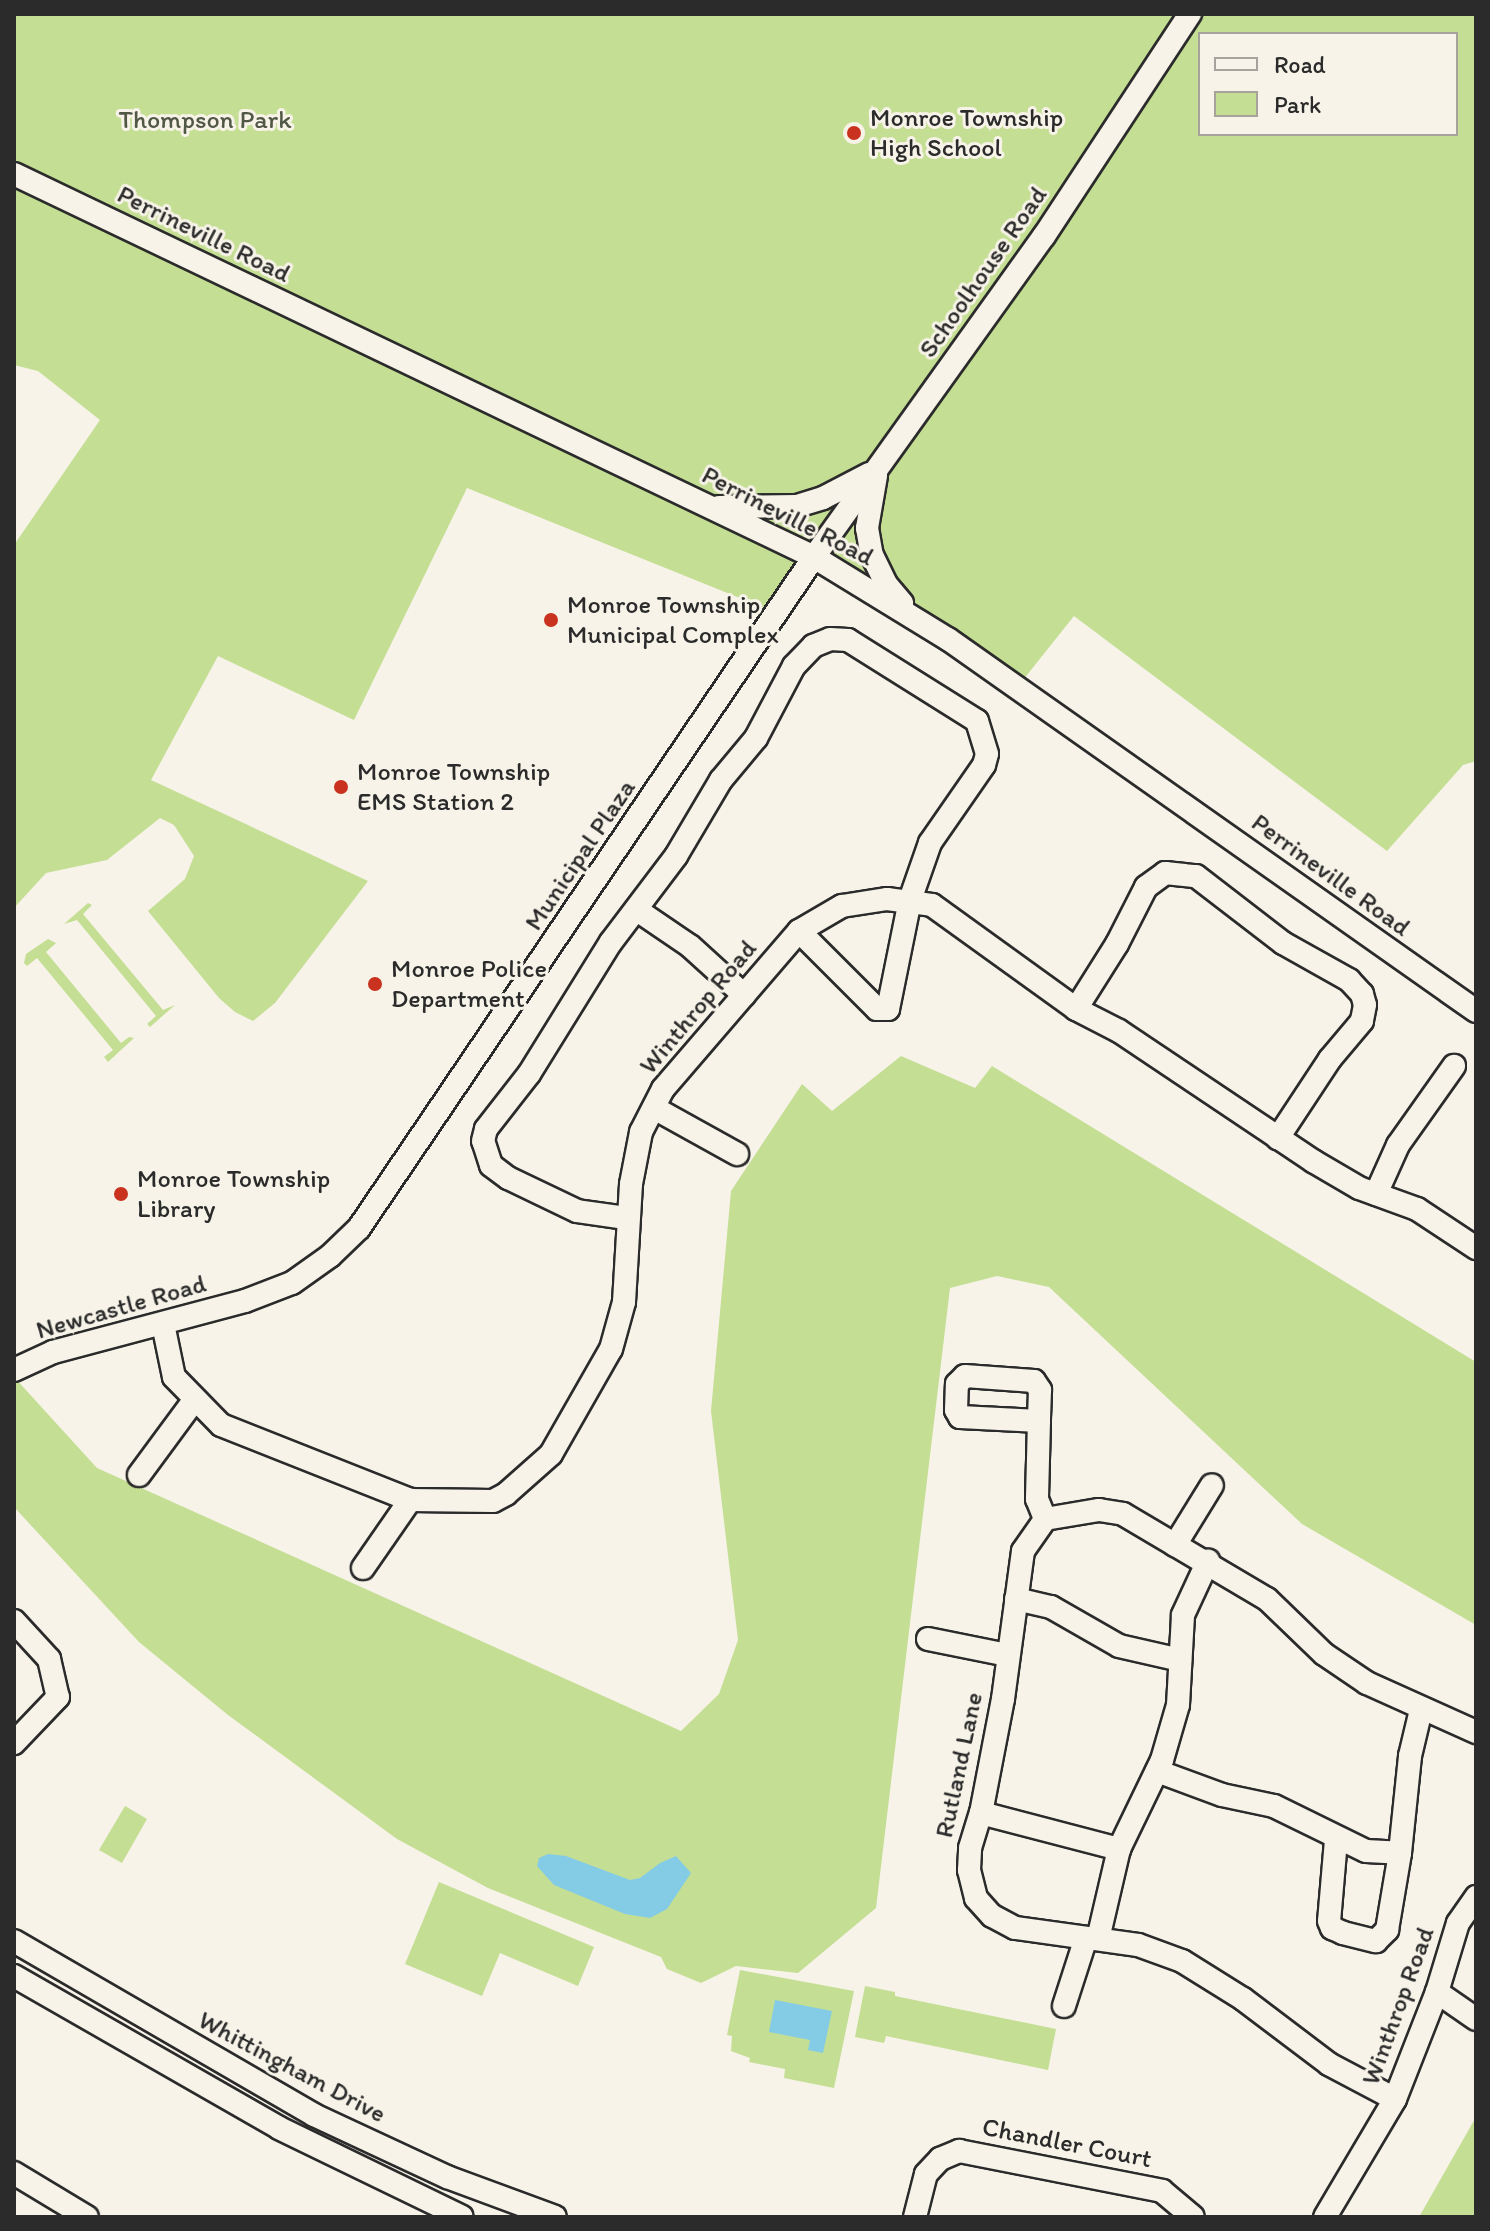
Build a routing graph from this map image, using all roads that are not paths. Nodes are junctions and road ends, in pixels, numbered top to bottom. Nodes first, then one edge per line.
1 (1190, 14) edge
2 (14, 174) edge
3 (877, 469) junction
4 (706, 505) junction
5 (814, 557) junction
6 (913, 617) junction
7 (910, 900) junction
8 (637, 910) junction
9 (799, 931) junction
10 (744, 995) junction
11 (1076, 1009) junction
12 (1476, 1011) edge
13 (1454, 1066) dead end
14 (654, 1108) junction
15 (1278, 1138) junction
16 (737, 1154) dead end
17 (1376, 1194) junction
18 (626, 1218) junction
19 (1476, 1248) edge
20 (245, 1301) joint
21 (163, 1324) junction
22 (14, 1370) edge
23 (195, 1399) junction
24 (1039, 1421) dead end
25 (139, 1475) dead end
26 (1212, 1485) dead end
27 (410, 1500) junction
28 (1045, 1519) junction
29 (1175, 1545) junction
30 (1208, 1561) junction
31 (363, 1568) dead end
32 (1016, 1599) junction
33 (14, 1621) edge
34 (928, 1639) dead end
35 (1007, 1655) junction
36 (1180, 1660) junction
37 (1421, 1710) junction
38 (1476, 1732) edge
39 (14, 1743) edge
40 (1157, 1771) junction
41 (981, 1813) junction
42 (1336, 1840) junction
43 (1119, 1849) junction
44 (1400, 1853) junction
45 (1476, 1897) edge
46 (1092, 1938) junction
47 (14, 1941) edge
48 (14, 1976) edge
49 (1437, 1992) junction
50 (1064, 2006) dead end
51 (1476, 2019) edge
52 (1395, 2099) junction
53 (14, 2173) edge
54 (87, 2217) edge
55 (462, 2217) edge
56 (555, 2217) edge
57 (915, 2217) edge
58 (1193, 2217) edge
59 (1325, 2217) edge

1 - 3 street, Schoolhouse Road
2 - 4 street, Perrineville Road
3 - 4 street
3 - 5 street, Schoolhouse Road
3 - 6 street
4 - 5 street, Perrineville Road
5 - 6 street, Perrineville Road
5 - 20 street, Municipal Plaza
6 - 12 street, Perrineville Road
7 - 8 street
7 - 9 street, Winthrop Road
7 - 9 street
7 - 11 street, Winthrop Road
8 - 10 street
8 - 18 street
9 - 10 street, Winthrop Road
10 - 14 street, Winthrop Road
11 - 15 street, Winthrop Road
11 - 15 street
13 - 17 street
14 - 16 street
14 - 18 street, Winthrop Road
15 - 17 street, Winthrop Road
17 - 19 street, Winthrop Road
18 - 27 street, Winthrop Road
20 - 21 street, Newcastle Road
21 - 22 street, Newcastle Road
21 - 23 street, Winthrop Road
23 - 25 street
23 - 27 street, Winthrop Road
24 - 28 street
26 - 29 street
27 - 31 street
28 - 29 street
28 - 32 street, Rutland Lane
29 - 30 street
30 - 36 street
30 - 37 street
32 - 35 street, Rutland Lane
32 - 36 street
33 - 39 street
34 - 35 street
35 - 41 street, Rutland Lane
36 - 40 street
37 - 38 street
37 - 44 street
40 - 42 street
40 - 43 street
41 - 43 street
41 - 46 street, Rutland Lane
42 - 44 street
42 - 44 street
43 - 46 street
45 - 49 street, Winthrop Road
46 - 50 street
46 - 52 street, Rutland Lane
47 - 56 street, Whittingham Drive
48 - 55 street
49 - 51 street
49 - 52 street, Winthrop Road
52 - 59 street, Winthrop Road
53 - 54 street
57 - 58 street, Chandler Court

